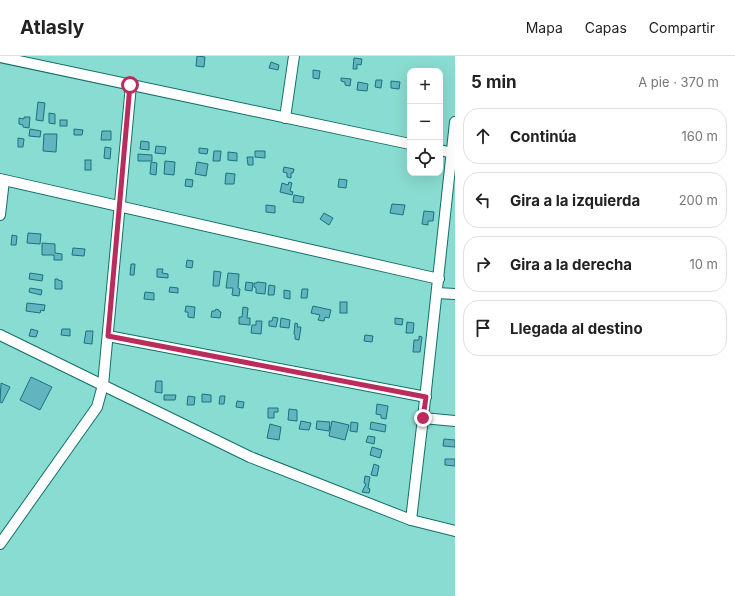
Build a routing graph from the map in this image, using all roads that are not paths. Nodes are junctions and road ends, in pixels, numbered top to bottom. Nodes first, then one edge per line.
1 (294, 56) edge
2 (0, 57) edge
3 (130, 85) junction
4 (285, 118) junction
5 (455, 122) edge
6 (407, 143) edge
7 (443, 151) edge
8 (452, 153) junction
9 (453, 167) edge
10 (2, 179) edge
11 (120, 206) junction
12 (0, 215) edge
13 (439, 279) junction
14 (437, 293) junction
15 (455, 294) edge
16 (0, 335) edge
17 (108, 336) junction
18 (103, 385) junction
19 (426, 397) junction
20 (423, 418) junction
21 (455, 421) edge
22 (411, 520) junction
23 (455, 531) edge
24 (0, 544) edge

1 - 4 street
2 - 3 street
3 - 4 street
3 - 11 street
4 - 6 street
5 - 8 street
7 - 8 street
8 - 9 street
9 - 13 street
10 - 11 street
10 - 12 street
11 - 13 street
11 - 17 street
13 - 14 street
14 - 15 street
14 - 19 street
16 - 18 street
17 - 18 street
17 - 19 street
18 - 22 street
18 - 24 street
19 - 20 street
20 - 21 street
20 - 22 street
22 - 23 street

